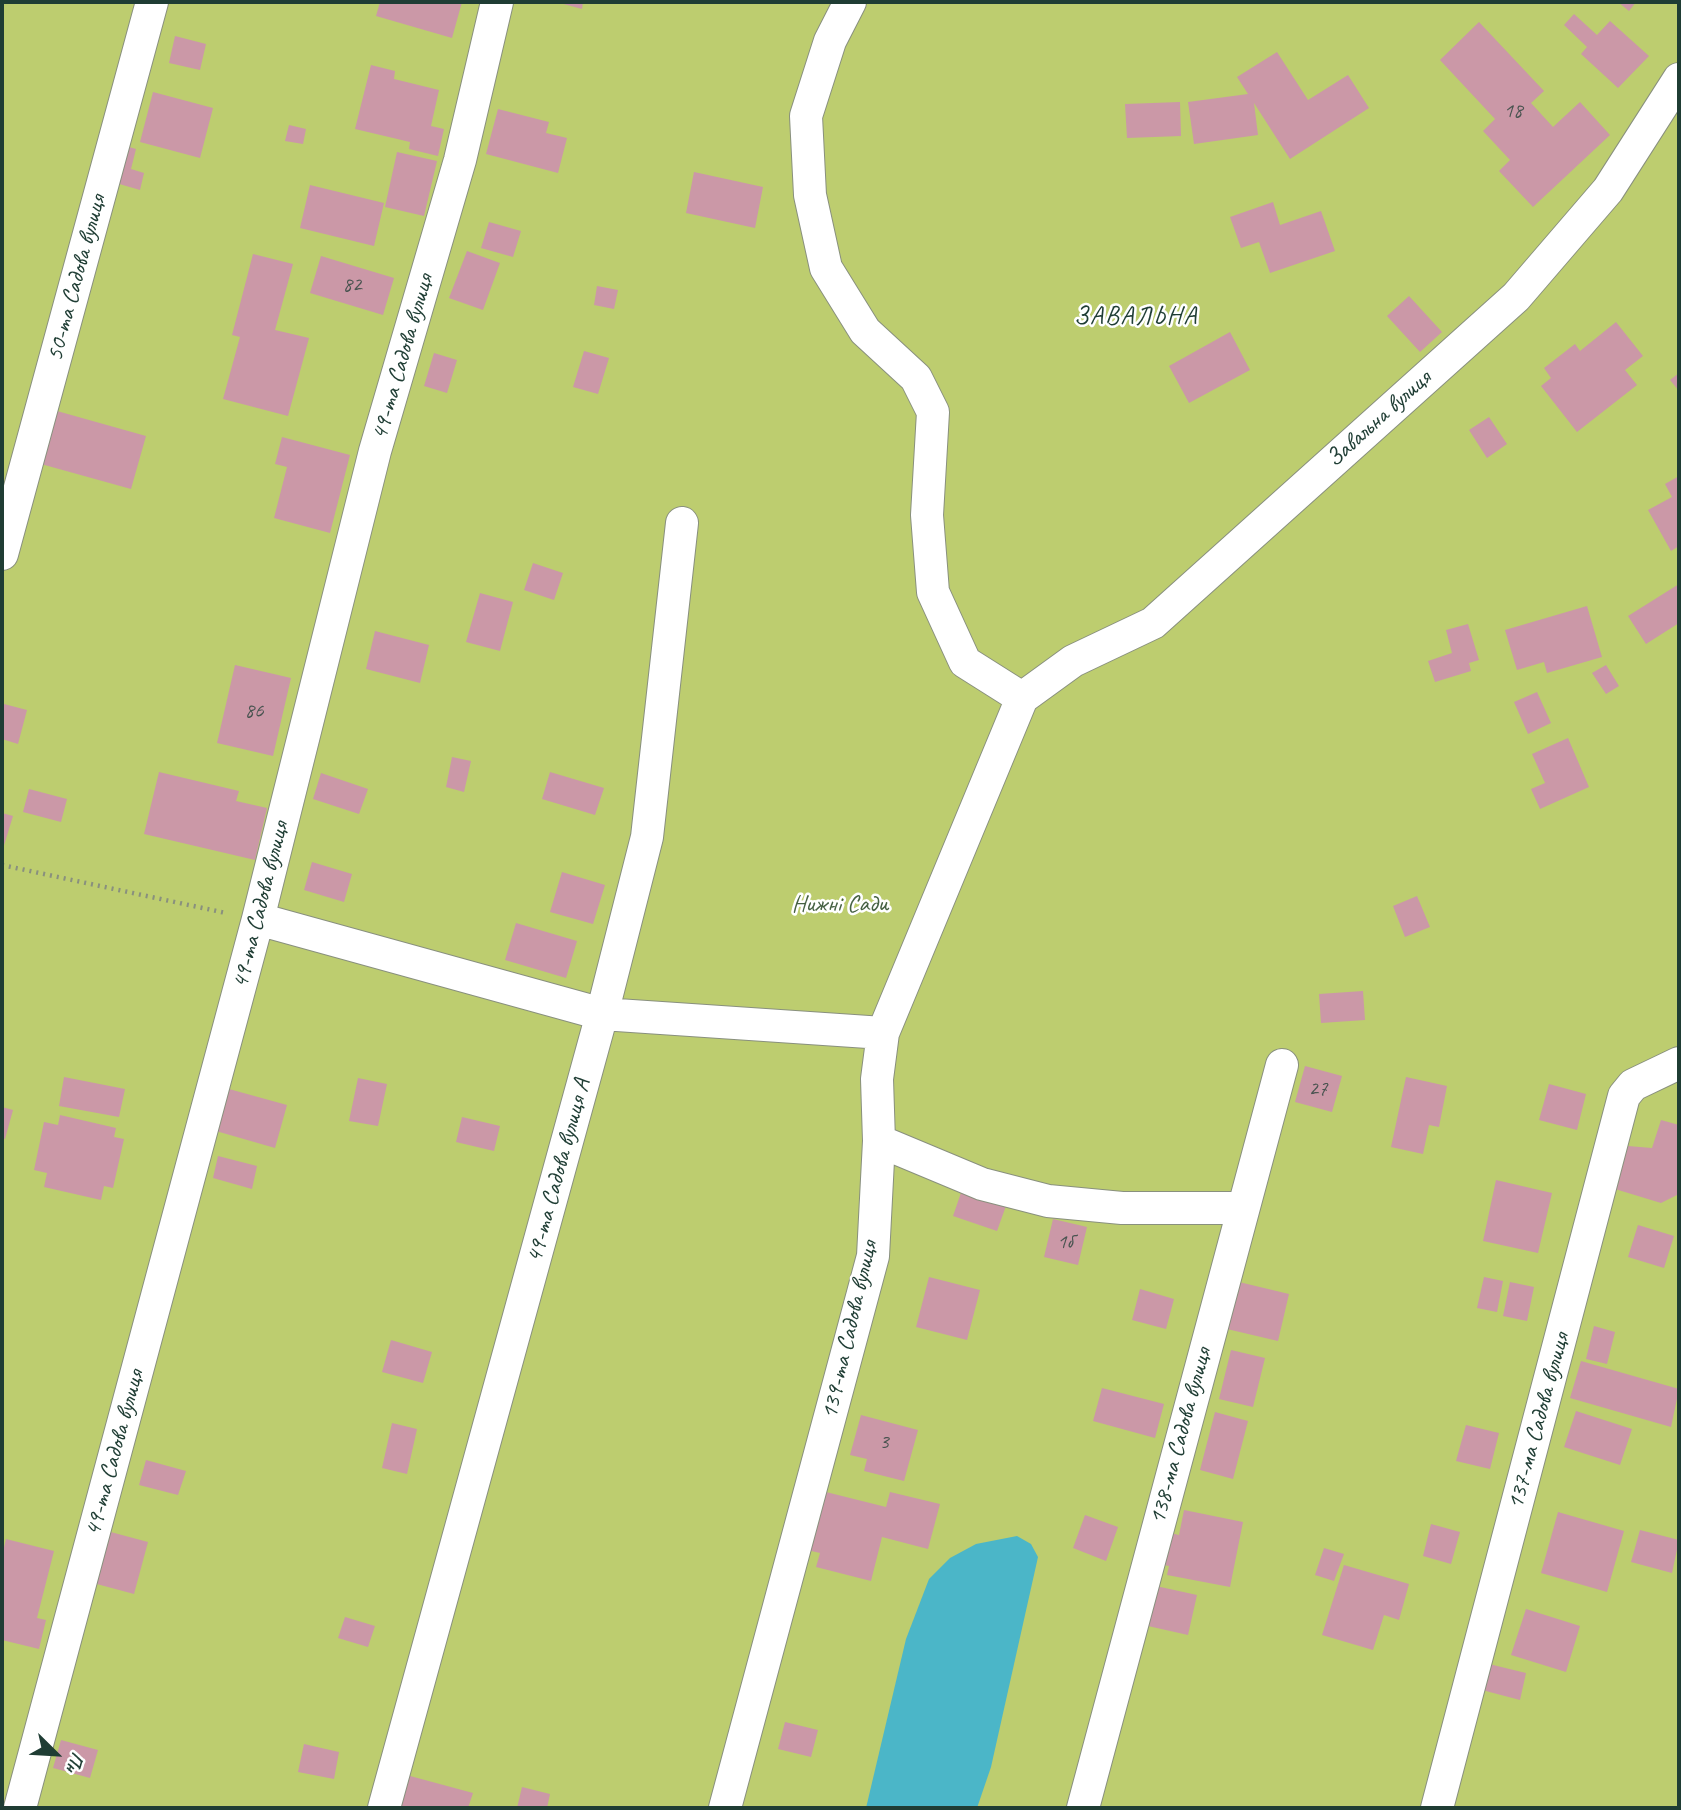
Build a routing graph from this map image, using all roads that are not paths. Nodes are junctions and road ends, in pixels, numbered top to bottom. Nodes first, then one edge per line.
1 (152, 2) edge
2 (498, 2) edge
3 (850, 2) edge
4 (1679, 79) edge
5 (682, 523) dead end
6 (2, 554) edge
7 (1021, 698) junction
8 (258, 919) junction
9 (602, 1013) junction
10 (883, 1033) junction
11 (1679, 1063) edge
12 (1282, 1065) dead end
13 (879, 1141) junction
14 (1242, 1208) junction
15 (20, 1808) edge
16 (384, 1808) edge
17 (726, 1808) edge
18 (1083, 1808) edge
19 (1437, 1808) edge

1 - 6 street, 50-та Садова вулиця
2 - 8 street, 49-та Садова вулиця
3 - 7 street
4 - 7 street, Завальна вулиця
5 - 9 street, 49-та Садова вулиця А
7 - 10 street, 139-та Садова вулиця
8 - 9 street
8 - 15 street, 49-та Садова вулиця
9 - 10 street
9 - 16 street, 49-та Садова вулиця А
10 - 13 street, 139-та Садова вулиця
11 - 19 street, 137-ма Садова вулиця
12 - 14 street, 138-ма Садова вулиця
13 - 14 street
13 - 17 street, 139-та Садова вулиця
14 - 18 street, 138-ма Садова вулиця

